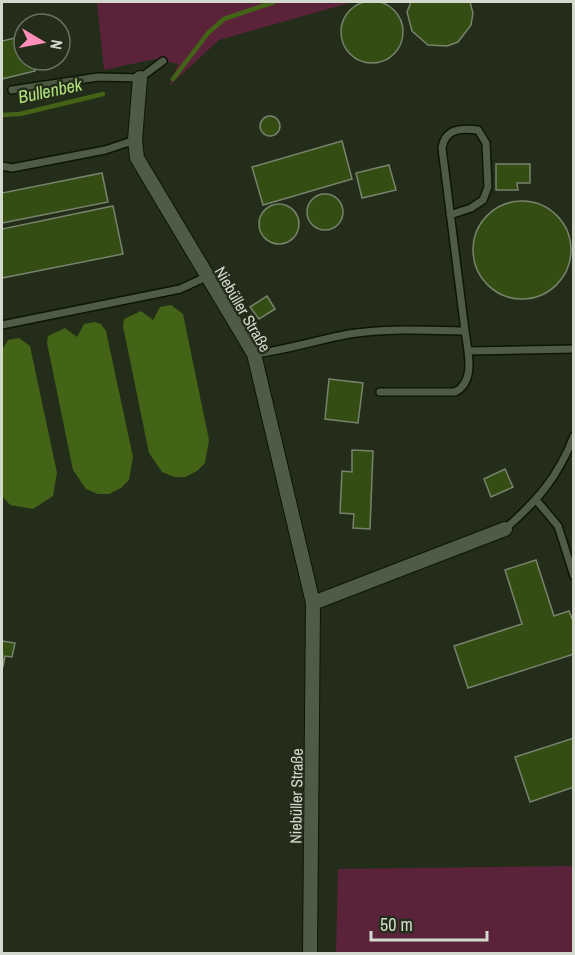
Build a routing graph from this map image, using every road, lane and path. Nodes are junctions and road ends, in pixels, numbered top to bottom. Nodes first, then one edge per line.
1 (164, 61) dead end
2 (140, 78) junction
3 (12, 90) dead end
4 (135, 140) junction
5 (2, 166) edge
6 (450, 215) junction
7 (206, 277) junction
8 (2, 325) edge
9 (465, 331) junction
10 (573, 349) edge
11 (468, 351) junction
12 (254, 354) junction
13 (380, 392) dead end
14 (573, 436) edge
15 (537, 501) junction
16 (505, 529) joint
17 (573, 576) edge
18 (313, 603) junction
19 (310, 954) edge

1 - 2 lane
2 - 3 lane
2 - 4 street, Niebüller Straße
4 - 5 lane
4 - 7 street, Niebüller Straße
6 - 6 lane
6 - 9 lane
7 - 8 lane
7 - 12 street, Niebüller Straße
9 - 11 lane
9 - 12 lane
10 - 11 lane
11 - 13 lane
12 - 18 street, Niebüller Straße
14 - 15 lane
15 - 16 lane
15 - 17 lane
16 - 18 street
18 - 19 street, Niebüller Straße

